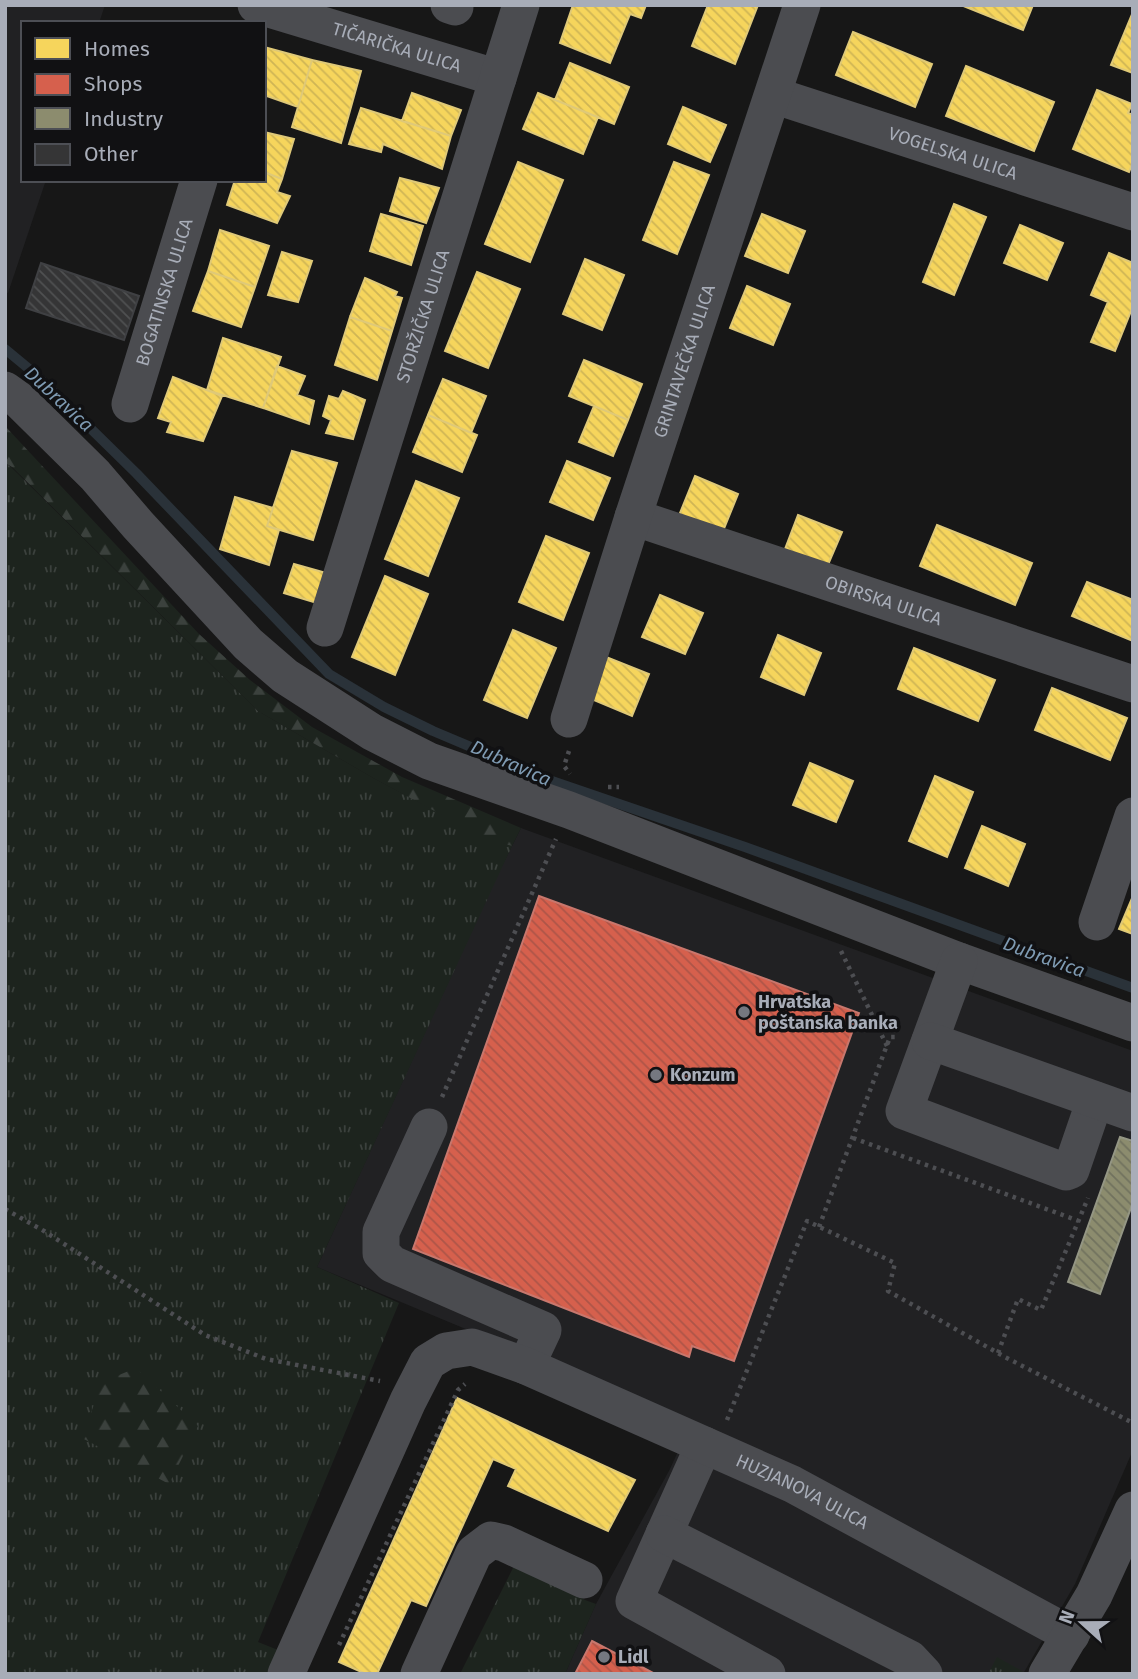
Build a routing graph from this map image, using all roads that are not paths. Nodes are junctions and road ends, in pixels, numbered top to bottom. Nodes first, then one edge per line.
1 (254, 5) edge
2 (521, 5) edge
3 (802, 5) edge
4 (498, 78) junction
5 (773, 95) junction
6 (198, 182) edge
7 (1133, 212) edge
8 (5, 390) edge
9 (130, 404) dead end
10 (633, 517) junction
11 (325, 628) dead end
12 (1133, 684) edge
13 (569, 719) road end
14 (1133, 816) edge
15 (1097, 922) dead end
16 (959, 961) junction
17 (1133, 1023) edge
18 (930, 1041) junction
19 (1095, 1100) junction
20 (1133, 1113) edge
21 (429, 1126) road end
22 (526, 1366) junction
23 (709, 1447) junction
24 (1133, 1510) edge
25 (664, 1534) junction
26 (584, 1580) dead end
27 (1071, 1635) junction
28 (286, 1674) edge
29 (418, 1674) edge
30 (767, 1674) edge
31 (924, 1674) edge
32 (1047, 1674) edge

1 - 4 street, TIČARIČKA ULICA
2 - 4 street, STORŽIČKA ULICA
3 - 5 street, GRINTAVEČKA ULICA
4 - 11 street, STORŽIČKA ULICA
5 - 7 street, VOGELSKA ULICA
5 - 10 street, GRINTAVEČKA ULICA
6 - 9 street, BOGATINSKA ULICA
8 - 16 street
10 - 12 street, OBIRSKA ULICA
10 - 13 street, GRINTAVEČKA ULICA
14 - 15 street
16 - 17 street
16 - 18 street
18 - 19 street
18 - 19 street
19 - 20 street
21 - 22 street
22 - 23 street, HUZJANOVA ULICA
22 - 28 street, HUZJANOVA ULICA
23 - 25 street
23 - 27 street, HUZJANOVA ULICA
24 - 27 street
25 - 30 street
25 - 31 street
26 - 29 street
27 - 32 street

